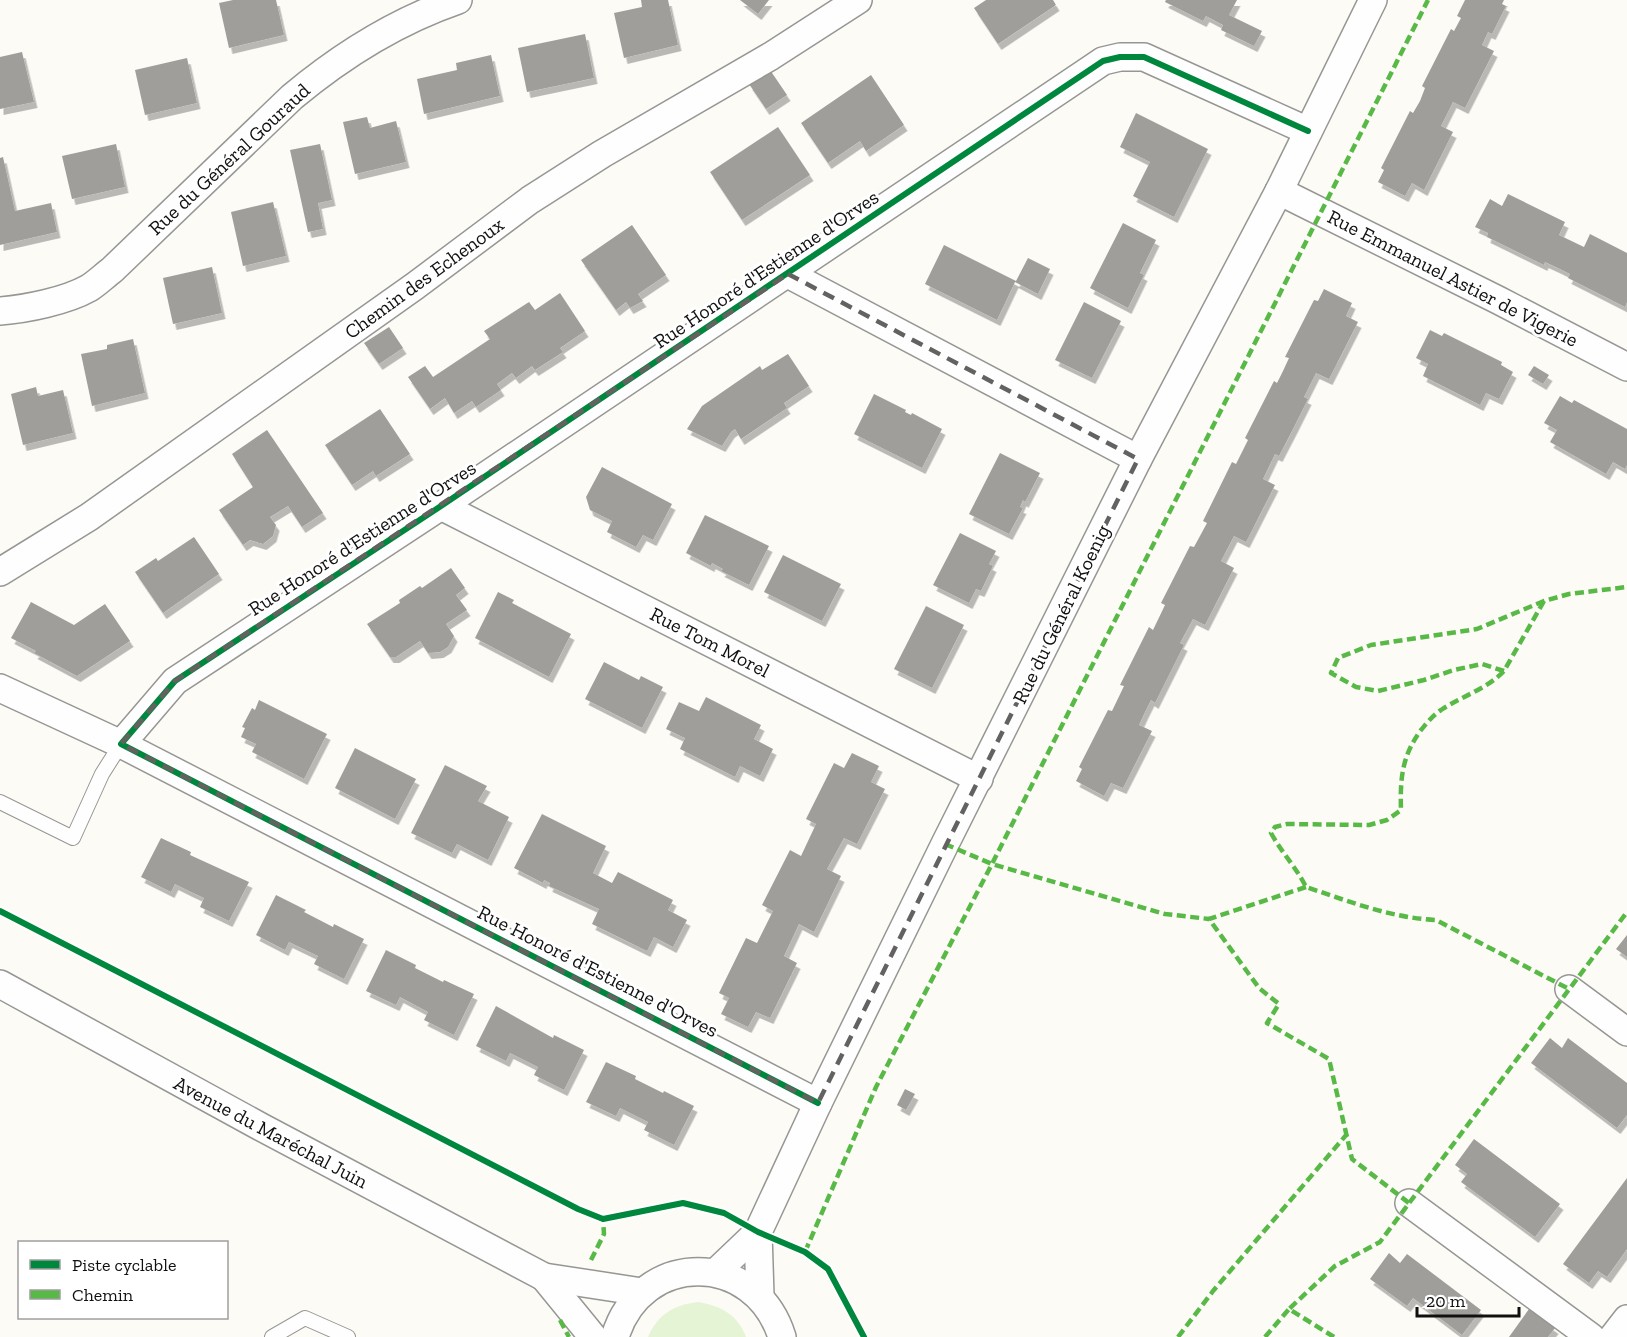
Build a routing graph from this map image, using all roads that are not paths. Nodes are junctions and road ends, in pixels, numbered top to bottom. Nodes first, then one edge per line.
1 (458, 0) edge
2 (858, 0) edge
3 (1373, 0) edge
4 (1308, 131) junction
5 (1279, 191) junction
6 (788, 274) junction
7 (0, 310) edge
8 (1627, 367) edge
9 (1138, 459) junction
10 (441, 506) junction
11 (0, 572) edge
12 (0, 688) edge
13 (121, 744) junction
14 (979, 779) junction
15 (0, 802) edge
16 (0, 984) edge
17 (1569, 989) dead end
18 (1627, 1032) edge
19 (818, 1102) junction
20 (1409, 1203) dead end
21 (758, 1232) junction
22 (716, 1272) junction
23 (543, 1277) junction
24 (642, 1292) junction
25 (759, 1296) junction
26 (1627, 1319) edge
27 (272, 1337) edge
28 (348, 1337) edge
29 (592, 1337) edge
30 (615, 1337) edge
31 (782, 1337) edge
32 (1591, 1337) edge
33 (1613, 1337) edge

1 - 7 street, Rue du Général Gouraud
2 - 11 street, Chemin des Echenoux
3 - 4 street, Rue du Général Koenig
4 - 5 street, Rue du Général Koenig
4 - 6 street, Rue Honoré d'Estienne d'Orves
5 - 8 street, Rue Emmanuel Astier de Vigerie
5 - 9 street, Rue du Général Koenig
6 - 9 street, Rue Honoré d'Estienne d'Orves
6 - 10 street, Rue Honoré d'Estienne d'Orves
9 - 14 street, Rue du Général Koenig
10 - 13 street, Rue Honoré d'Estienne d'Orves
10 - 14 street, Rue Tom Morel
12 - 13 street
13 - 15 lane
13 - 19 street, Rue Honoré d'Estienne d'Orves
14 - 19 street, Rue du Général Koenig
16 - 23 street, Avenue du Maréchal Juin
17 - 18 street
19 - 21 street, Rue du Général Koenig
20 - 32 street
21 - 22 street, Rue du Général Koenig
21 - 25 street, Rue du Général Koenig
22 - 24 street
22 - 25 street
23 - 24 street, Avenue du Maréchal Juin
23 - 29 street, Avenue du Maréchal Juin
24 - 30 street
25 - 31 street
26 - 33 street
27 - 28 lane

